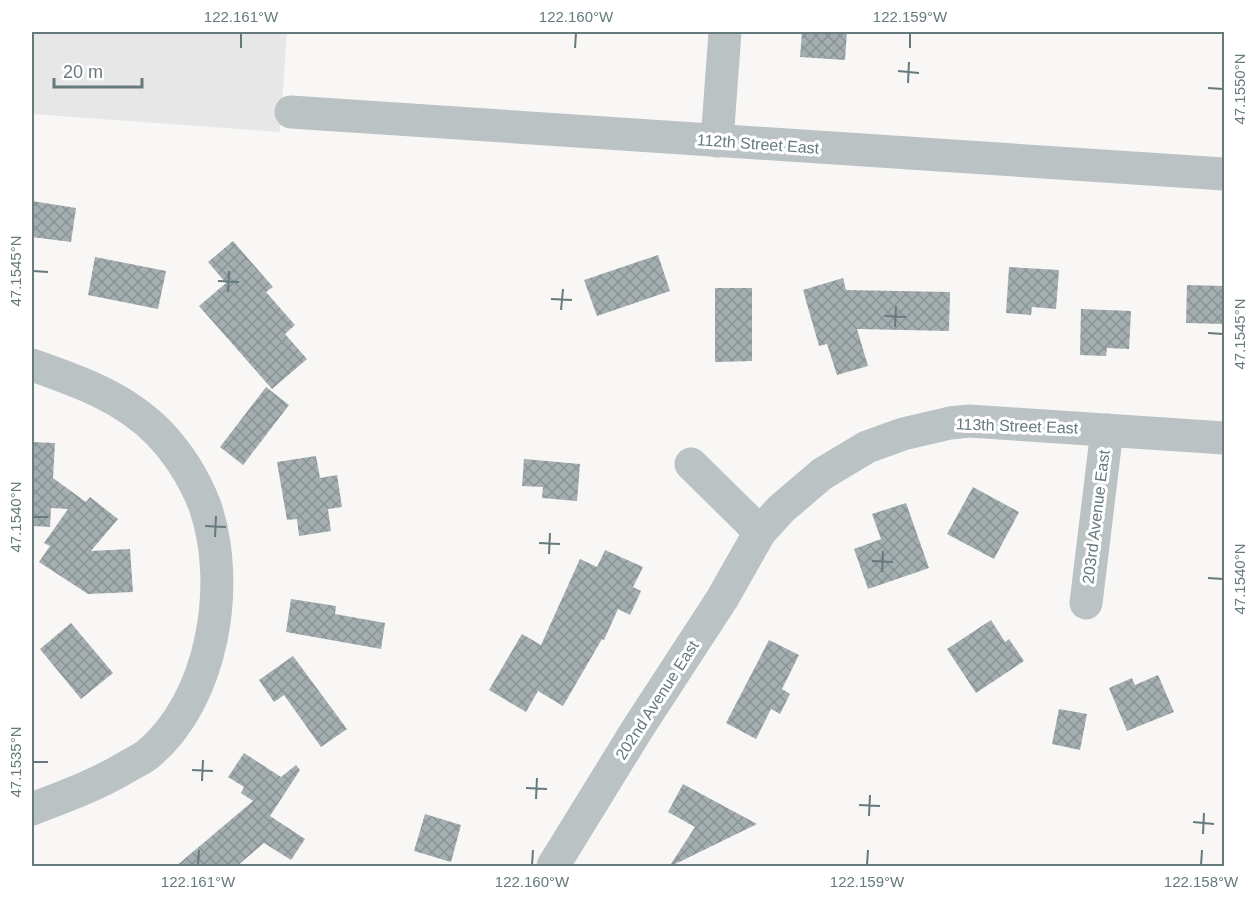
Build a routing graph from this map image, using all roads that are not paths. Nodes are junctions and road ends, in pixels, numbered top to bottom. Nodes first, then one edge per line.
1 (725, 32) edge
2 (291, 112) dead end
3 (717, 141) junction
4 (1224, 174) edge
5 (32, 365) edge
6 (1107, 430) junction
7 (1224, 438) edge
8 (692, 464) dead end
9 (760, 532) junction
10 (1086, 603) dead end
11 (32, 809) edge
12 (553, 867) edge

1 - 3 street
2 - 3 street, 112th Street East
3 - 4 street, 112th Street East
5 - 11 street
6 - 7 street, 113th Street East
6 - 9 street, 113th Street East
6 - 10 street, 203rd Avenue East
8 - 9 street
9 - 12 street, 202nd Avenue East

